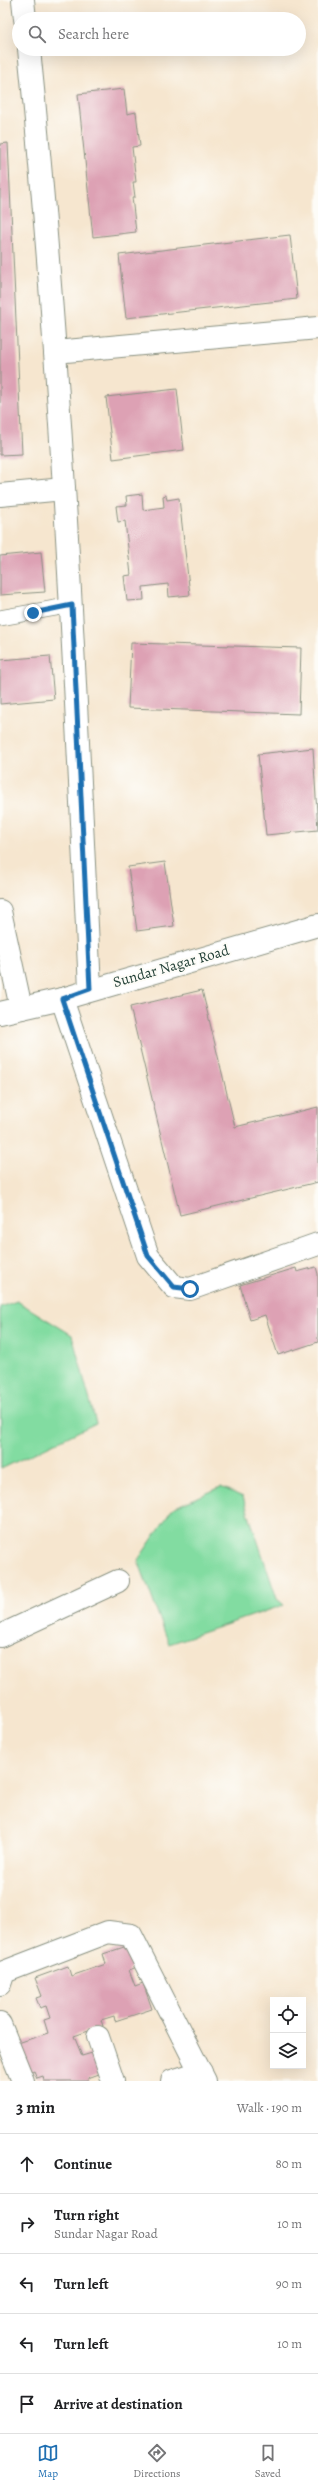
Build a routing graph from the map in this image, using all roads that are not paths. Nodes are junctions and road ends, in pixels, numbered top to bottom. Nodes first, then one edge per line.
1 (23, 0) edge
2 (24, 12) edge
3 (29, 56) edge
4 (318, 328) edge
5 (55, 352) junction
6 (64, 489) junction
7 (0, 494) edge
8 (72, 605) junction
9 (0, 618) edge
10 (0, 911) edge
11 (318, 925) edge
12 (90, 989) junction
13 (62, 999) junction
14 (21, 1008) junction
15 (0, 1013) edge
16 (318, 1244) edge
17 (118, 1581) dead end
18 (0, 1636) edge
19 (0, 1984) edge
20 (0, 2024) edge
21 (98, 2037) dead end
22 (203, 2077) edge
23 (22, 2081) edge
24 (113, 2081) edge
25 (172, 2081) edge

1 - 2 street
3 - 5 street
4 - 5 street
5 - 6 street
6 - 7 street
6 - 8 street
8 - 9 lane
8 - 12 street
10 - 14 street
11 - 12 street, Sundar Nagar Road
12 - 13 street, Sundar Nagar Road
13 - 14 street, Sundar Nagar Road
13 - 16 street
14 - 15 street, Sundar Nagar Road
17 - 18 street
19 - 22 street
20 - 23 street
21 - 24 street
22 - 25 street

